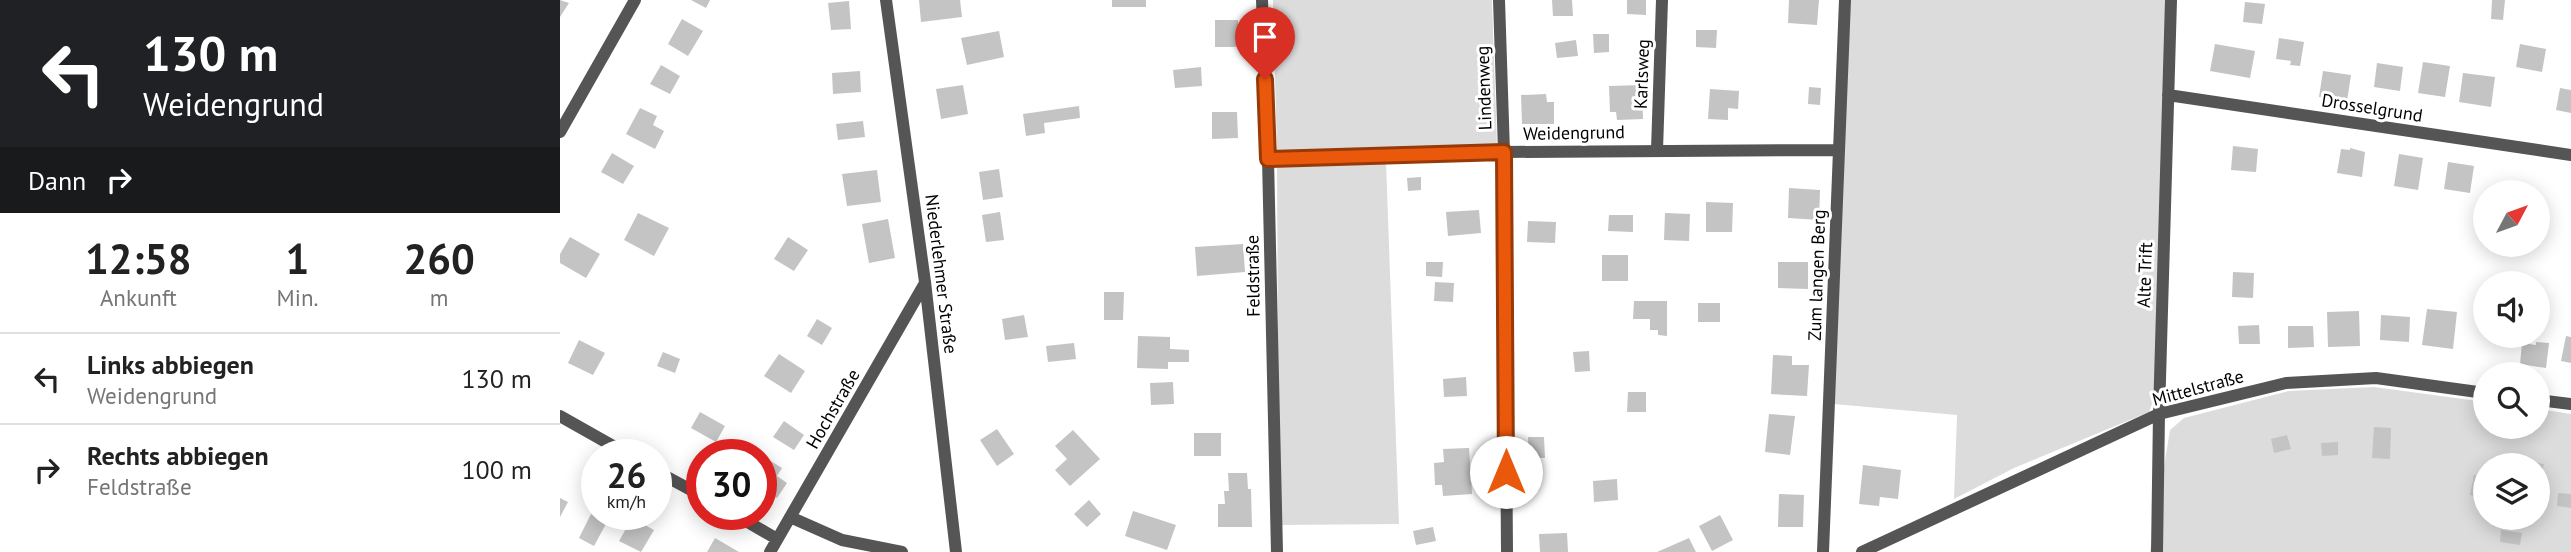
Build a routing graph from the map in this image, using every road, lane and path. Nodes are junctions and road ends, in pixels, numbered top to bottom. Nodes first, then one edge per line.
1 (635, 0) edge
2 (886, 0) edge
3 (1262, 0) edge
4 (1499, 0) edge
5 (1662, 0) edge
6 (1845, 0) edge
7 (2171, 0) edge
8 (2168, 95) junction
9 (560, 132) edge
10 (1657, 150) junction
11 (1839, 150) junction
12 (1504, 152) junction
13 (2571, 155) edge
14 (1268, 159) junction
15 (925, 282) junction
16 (2473, 391) edge
17 (2550, 401) edge
18 (2571, 404) edge
19 (2159, 414) junction
20 (560, 416) edge
21 (601, 439) edge
22 (790, 517) junction
23 (762, 530) edge
24 (777, 539) junction
25 (770, 552) edge
26 (902, 552) edge
27 (956, 552) edge
28 (1277, 552) edge
29 (1507, 552) edge
30 (1823, 552) edge
31 (1863, 552) edge
32 (2157, 552) edge

1 - 9 street
2 - 15 street, Niederlehmer Straße
3 - 14 street, Feldstraße
4 - 12 street, Lindenweg
5 - 10 street, Karlsweg
6 - 11 street, Zum langen Berg
7 - 8 street, Alte Trift
8 - 13 street, Drosselgrund
8 - 19 street, Alte Trift
10 - 11 street, Weidengrund
10 - 12 street, Weidengrund
11 - 30 street, Zum langen Berg
12 - 14 street, Weidengrund
12 - 29 street, Lindenweg
14 - 28 street, Feldstraße
15 - 22 street, Hochstraße
15 - 27 street, Niederlehmer Straße
16 - 19 street, Mittelstraße
17 - 18 street
19 - 31 street, Mittelstraße
19 - 32 street, Alte Trift
20 - 21 street
22 - 24 street, Hochstraße
22 - 26 street
23 - 24 street
24 - 25 street, Hochstraße

